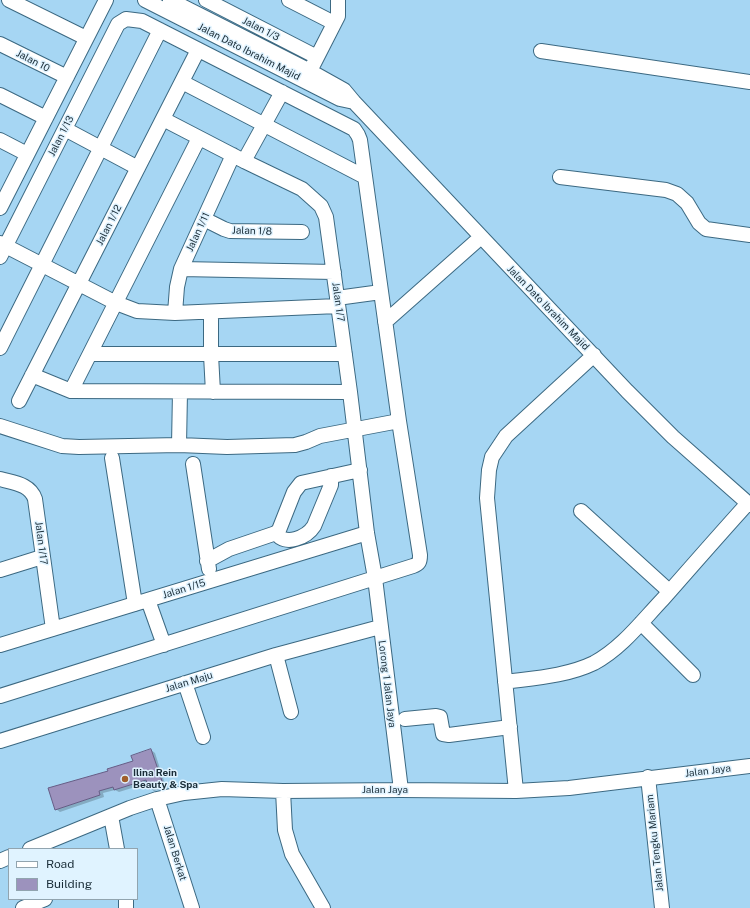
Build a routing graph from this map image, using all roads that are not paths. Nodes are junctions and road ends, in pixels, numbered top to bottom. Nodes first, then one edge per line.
1 (9, 0) edge
2 (106, 0) edge
3 (146, 0) edge
4 (170, 0) edge
5 (206, 0) edge
6 (289, 0) edge
7 (338, 0) edge
8 (334, 23) junction
9 (160, 30) junction
10 (86, 38) junction
11 (0, 44) edge
12 (198, 50) junction
13 (541, 51) dead end
14 (317, 57) junction
15 (310, 71) junction
16 (66, 77) junction
17 (182, 82) junction
18 (750, 82) edge
19 (282, 92) junction
20 (0, 95) edge
21 (354, 102) junction
22 (46, 118) junction
23 (163, 119) junction
24 (264, 125) junction
25 (65, 129) junction
26 (200, 138) junction
27 (0, 140) edge
28 (100, 148) junction
29 (27, 154) junction
30 (239, 158) junction
31 (138, 168) junction
32 (365, 177) junction
33 (560, 177) dead end
34 (0, 208) edge
35 (204, 219) junction
36 (302, 232) dead end
37 (750, 235) edge
38 (481, 237) junction
39 (2, 248) edge
40 (42, 265) junction
41 (181, 269) junction
42 (334, 272) junction
43 (78, 284) junction
44 (381, 292) junction
45 (338, 302) junction
46 (116, 303) junction
47 (211, 312) junction
48 (175, 313) junction
49 (385, 322) junction
50 (0, 348) edge
51 (90, 354) junction
52 (345, 354) junction
53 (210, 355) junction
54 (594, 355) junction
55 (32, 375) junction
56 (71, 392) junction
57 (180, 392) junction
58 (212, 392) junction
59 (350, 392) junction
60 (19, 401) dead end
61 (399, 421) junction
62 (0, 426) edge
63 (355, 430) junction
64 (179, 446) junction
65 (112, 458) dead end
66 (193, 464) dead end
67 (360, 470) junction
68 (331, 476) junction
69 (0, 479) edge
70 (749, 504) edge
71 (581, 511) dead end
72 (276, 533) junction
73 (367, 533) junction
74 (42, 557) junction
75 (207, 561) junction
76 (0, 570) edge
77 (375, 578) junction
78 (211, 581) junction
79 (670, 591) junction
80 (142, 602) junction
81 (641, 623) junction
82 (380, 627) junction
83 (53, 629) junction
84 (0, 645) edge
85 (164, 645) junction
86 (276, 655) junction
87 (693, 675) dead end
88 (505, 682) junction
89 (185, 683) junction
90 (0, 696) edge
91 (291, 712) dead end
92 (405, 719) dead end
93 (510, 727) junction
94 (203, 737) dead end
95 (0, 741) edge
96 (750, 766) edge
97 (648, 778) junction
98 (401, 790) junction
99 (283, 791) junction
100 (516, 791) junction
101 (158, 799) junction
102 (111, 816) junction
103 (32, 848) edge
104 (117, 848) edge
105 (43, 900) edge
106 (27, 907) edge
107 (192, 908) edge
108 (323, 908) edge
109 (662, 908) edge

1 - 10 street
2 - 10 street
3 - 21 street, Jalan Dato Ibrahim Majid
4 - 15 street, Jalan Dato Ibrahim Majid
5 - 14 street, Jalan 1/3
6 - 8 street
7 - 8 street
8 - 14 street
9 - 12 street
9 - 25 street, Jalan 1/13
9 - 28 street
10 - 16 street
11 - 16 street, Jalan 10
12 - 17 street, Jalan 1/12
12 - 19 street
13 - 18 street
14 - 15 street
15 - 21 street, Jalan Dato Ibrahim Majid
16 - 22 street
17 - 23 street, Jalan 1/12
17 - 24 street
19 - 24 street, Jalan 1/11
19 - 32 street
20 - 22 street
21 - 38 street, Jalan Dato Ibrahim Majid
22 - 29 street
23 - 26 street, Jalan 1/7
23 - 31 street, Jalan 1/12
24 - 30 street, Jalan 1/11
24 - 32 street
25 - 28 street
25 - 39 street, Jalan 1/13
26 - 30 street, Jalan 1/7
26 - 46 street
27 - 29 street
28 - 31 street
28 - 40 street
29 - 34 street
30 - 35 street, Jalan 1/11
30 - 42 street, Jalan 1/7
31 - 43 street, Jalan 1/12
32 - 44 street
33 - 37 street
35 - 36 street, Jalan 1/8
35 - 41 street, Jalan 1/11
38 - 49 street
38 - 54 street, Jalan Dato Ibrahim Majid
39 - 40 street
40 - 43 street
40 - 50 street
41 - 42 street
41 - 48 street, Jalan 1/11
42 - 45 street, Jalan 1/7
43 - 46 street
43 - 55 street, Jalan 1/12
44 - 45 street
44 - 49 street
45 - 47 street
45 - 52 street, Jalan 1/7
46 - 48 street
46 - 51 street
47 - 48 street
47 - 53 street
49 - 61 street
51 - 53 street
51 - 56 street
52 - 53 street
52 - 59 street, Jalan 1/7
53 - 58 street
54 - 70 street, Jalan Dato Ibrahim Majid
54 - 88 street
55 - 56 street
55 - 60 street, Jalan 1/12
56 - 57 street
57 - 58 street
57 - 64 street
58 - 59 street
59 - 63 street, Jalan 1/7
61 - 63 street
61 - 77 street
62 - 64 street
63 - 64 street
63 - 67 street, Jalan 1/7
65 - 80 street
66 - 75 street
67 - 68 street
67 - 73 street, Jalan 1/7
68 - 72 street
68 - 72 street
69 - 74 street, Jalan 1/17
70 - 79 street
71 - 79 street
72 - 75 street
73 - 77 street, Jalan 1/7
73 - 78 street, Jalan 1/15
74 - 76 street
74 - 83 street, Jalan 1/17
75 - 78 street
77 - 82 street, Lorong 1 Jalan Jaya
77 - 85 street
78 - 80 street, Jalan 1/15
79 - 81 street
80 - 83 street, Jalan 1/15
80 - 85 street
81 - 87 street
81 - 88 street
82 - 86 street, Jalan Maju
82 - 98 street, Lorong 1 Jalan Jaya
83 - 84 street, Jalan 1/15
85 - 90 street
86 - 89 street, Jalan Maju
86 - 91 street
88 - 93 street
89 - 94 street
89 - 95 street, Jalan Maju
92 - 93 street
93 - 100 street
96 - 97 street, Jalan Jaya
97 - 100 street, Jalan Jaya
97 - 109 street, Jalan Tengku Mariam
98 - 99 street, Jalan Jaya
98 - 100 street, Jalan Jaya
99 - 101 street, Jalan Jaya
99 - 108 street
101 - 102 street, Jalan Jaya
101 - 107 street, Jalan Berkat
102 - 103 street, Jalan Jaya
102 - 104 street
105 - 106 street

